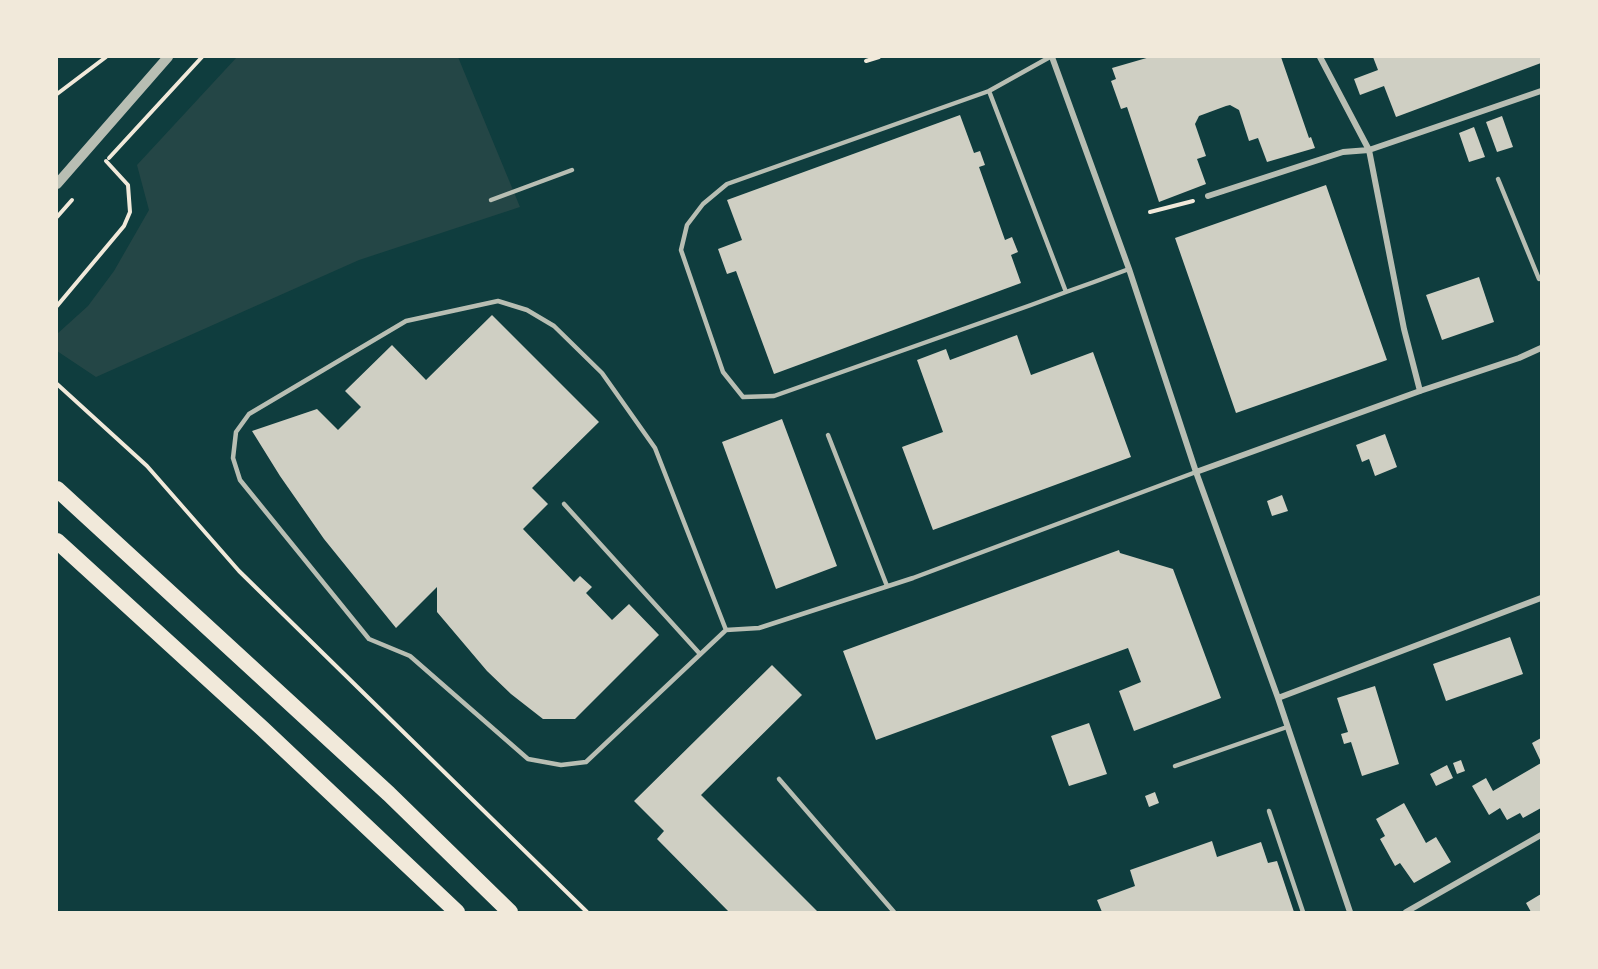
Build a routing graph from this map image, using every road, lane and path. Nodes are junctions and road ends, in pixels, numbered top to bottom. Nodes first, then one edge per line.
1 (106, 57) edge
2 (168, 57) edge
3 (202, 57) edge
4 (879, 57) edge
5 (1051, 57) edge
6 (1320, 57) edge
7 (866, 62) dead end
8 (1541, 91) edge
9 (989, 92) junction
10 (57, 94) edge
11 (1369, 150) junction
12 (106, 161) junction
13 (99, 169) dead end
14 (572, 170) dead end
15 (1498, 179) dead end
16 (57, 184) edge
17 (78, 193) dead end
18 (1208, 196) joint
19 (491, 200) dead end
20 (1150, 212) dead end
21 (57, 217) edge
22 (1129, 269) junction
23 (1541, 278) edge
24 (1066, 292) junction
25 (57, 306) edge
26 (1541, 348) edge
27 (57, 384) edge
28 (1420, 391) junction
29 (828, 435) dead end
30 (1196, 472) junction
31 (57, 489) edge
32 (564, 504) dead end
33 (57, 541) edge
34 (887, 586) junction
35 (1541, 598) edge
36 (726, 630) junction
37 (700, 654) junction
38 (1278, 698) junction
39 (1287, 727) junction
40 (1175, 766) dead end
41 (780, 779) dead end
42 (1269, 811) dead end
43 (1541, 835) edge
44 (457, 912) edge
45 (510, 912) edge
46 (587, 912) edge
47 (894, 912) edge
48 (1303, 912) edge
49 (1350, 912) edge
50 (1406, 912) edge

1 - 10 path
2 - 16 street
3 - 12 path
4 - 7 path
5 - 9 lane
5 - 22 street
6 - 11 street
8 - 11 street
9 - 24 lane
9 - 24 lane
11 - 18 street
11 - 28 street
12 - 13 path
12 - 25 path
14 - 19 lane
15 - 23 lane
17 - 21 path
18 - 20 path
22 - 24 lane
22 - 30 street
26 - 28 street
27 - 46 path
28 - 30 street
29 - 34 lane
30 - 34 lane
30 - 38 street
31 - 45 highway
32 - 37 lane
33 - 44 highway
34 - 36 lane
35 - 38 street
36 - 37 lane
36 - 37 lane
38 - 39 street
39 - 40 lane
39 - 49 street
41 - 47 lane
42 - 48 lane
43 - 50 street

